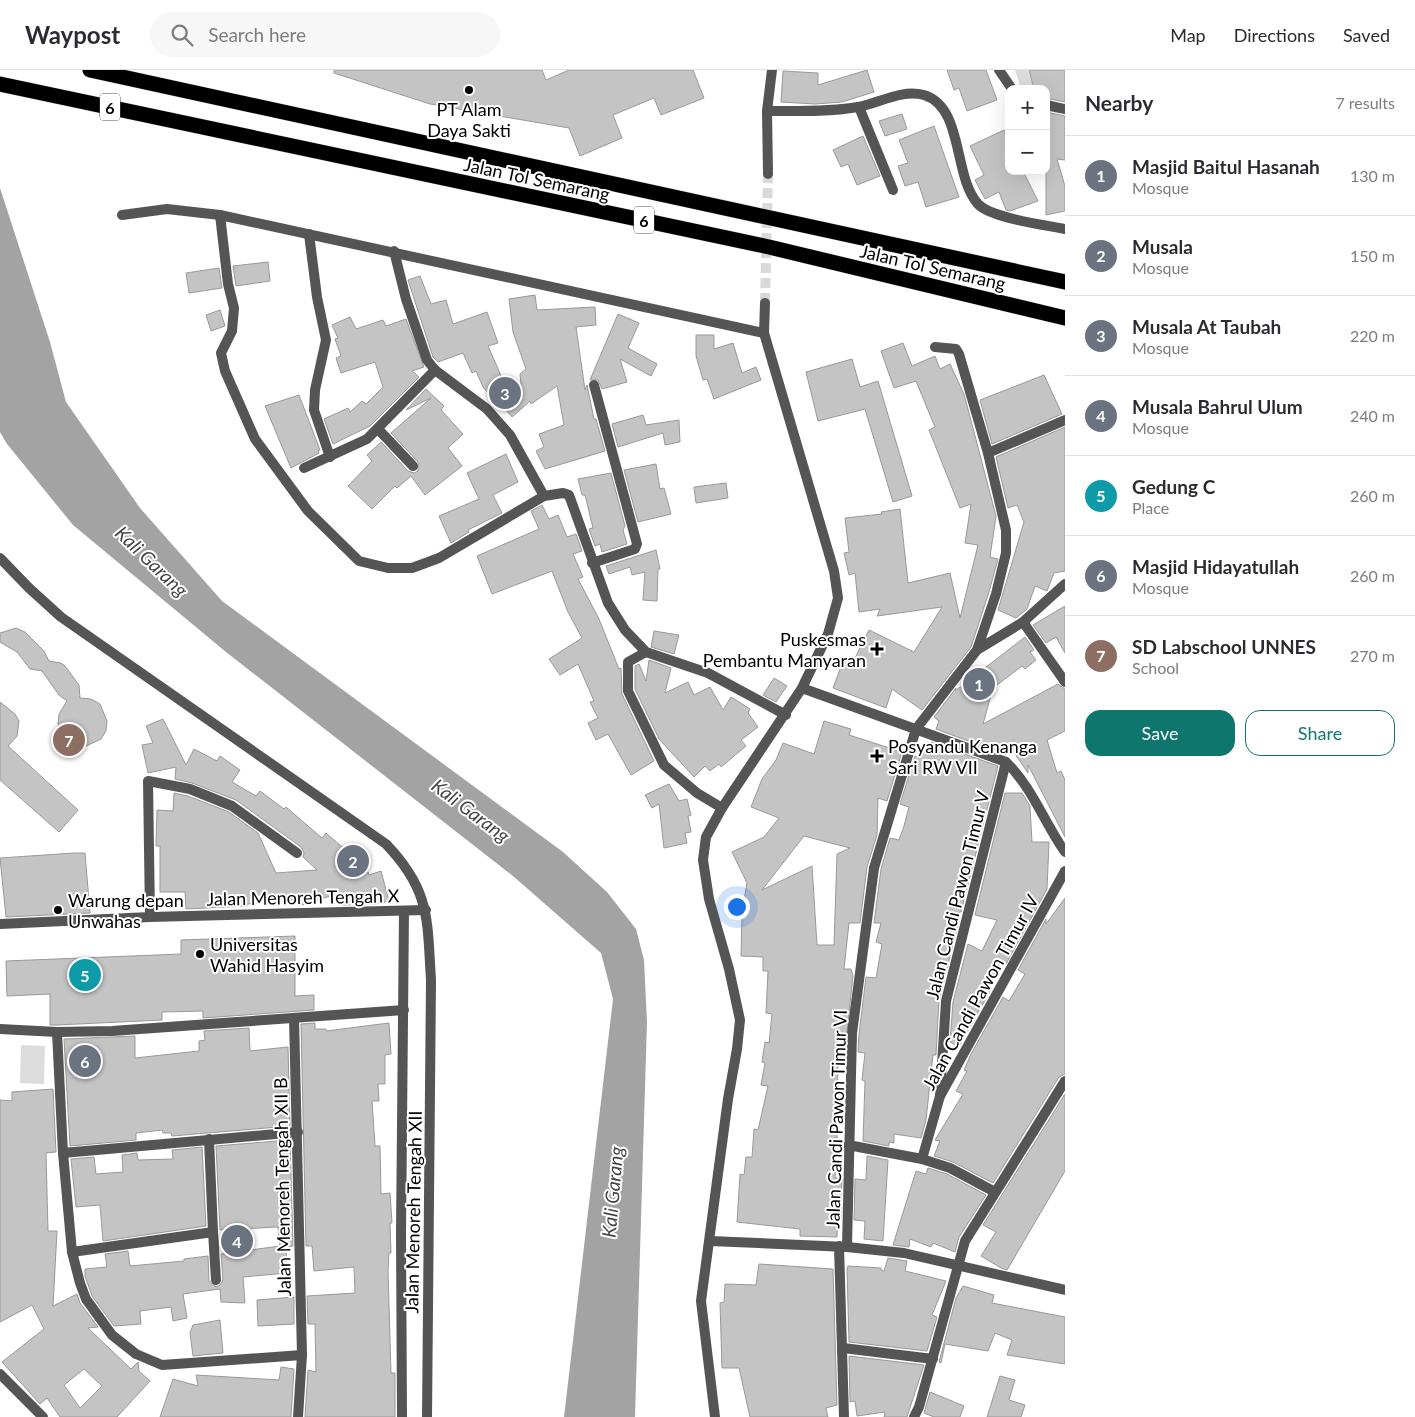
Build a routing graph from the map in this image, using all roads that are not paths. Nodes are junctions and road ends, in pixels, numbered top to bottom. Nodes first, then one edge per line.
1 (90, 70) edge
2 (772, 70) edge
3 (999, 70) edge
4 (0, 84) edge
5 (1009, 85) edge
6 (860, 106) junction
7 (1050, 106) edge
8 (1065, 109) edge
9 (767, 110) junction
10 (768, 174) tunnel mouth
11 (893, 190) dead end
12 (122, 215) dead end
13 (220, 215) junction
14 (1065, 229) edge
15 (309, 234) junction
16 (394, 251) junction
17 (1065, 282) edge
18 (765, 303) tunnel mouth
19 (1065, 318) edge
20 (764, 333) junction
21 (935, 347) dead end
22 (435, 370) junction
23 (594, 385) dead end
24 (1065, 420) edge
25 (378, 429) junction
26 (988, 453) junction
27 (330, 457) junction
28 (413, 466) dead end
29 (304, 468) dead end
30 (544, 496) junction
31 (0, 558) edge
32 (592, 563) junction
33 (1065, 584) edge
34 (1023, 622) junction
35 (978, 650) junction
36 (646, 652) junction
37 (1065, 682) edge
38 (802, 688) junction
39 (786, 715) junction
40 (916, 729) junction
41 (1006, 762) junction
42 (722, 808) junction
43 (1065, 852) edge
44 (297, 853) dead end
45 (1065, 871) edge
46 (426, 910) junction
47 (404, 911) junction
48 (150, 917) junction
49 (0, 924) edge
50 (404, 1010) junction
51 (294, 1018) junction
52 (0, 1028) edge
53 (57, 1032) junction
54 (1065, 1081) edge
55 (940, 1096) junction
56 (298, 1132) junction
57 (209, 1139) junction
58 (848, 1145) junction
59 (63, 1153) junction
60 (922, 1159) junction
61 (995, 1192) junction
62 (213, 1232) junction
63 (710, 1241) junction
64 (843, 1246) junction
65 (72, 1252) junction
66 (959, 1265) junction
67 (216, 1280) dead end
68 (1065, 1290) edge
69 (843, 1348) junction
70 (302, 1355) junction
71 (933, 1359) junction
72 (0, 1374) edge
73 (43, 1417) edge
74 (298, 1417) edge
75 (402, 1417) edge
76 (427, 1417) edge
77 (715, 1417) edge
78 (844, 1417) edge
79 (914, 1417) edge

1 - 17 highway, Jalan Tol Semarang / 6
2 - 9 street
3 - 5 street
4 - 19 highway, Jalan Tol Semarang / 6
6 - 9 street
6 - 11 street
6 - 14 street
7 - 8 street
9 - 10 street
12 - 13 street
13 - 15 street
13 - 30 street
15 - 16 street
15 - 27 street
16 - 20 street
16 - 22 street
18 - 20 street
20 - 38 street
21 - 26 street
22 - 25 street
22 - 30 street
23 - 32 street
24 - 26 street
25 - 27 street
25 - 28 street
26 - 35 street
27 - 29 street
30 - 32 street
31 - 46 street, Jalan Menoreh Tengah XII
32 - 36 street
33 - 34 street
34 - 35 street
34 - 37 street
35 - 40 street
36 - 39 street
36 - 42 street
38 - 39 street
38 - 40 street
39 - 42 street
40 - 41 street
40 - 58 street, Jalan Candi Pawon Timur VI
41 - 43 street
41 - 55 street, Jalan Candi Pawon Timur V
42 - 63 street
44 - 48 street
45 - 55 street, Jalan Candi Pawon Timur IV
46 - 47 street, Jalan Menoreh Tengah X
46 - 76 street, Jalan Menoreh Tengah XII
47 - 48 street, Jalan Menoreh Tengah X
47 - 50 street
48 - 49 street, Jalan Menoreh Tengah X
50 - 51 street
50 - 75 street
51 - 53 street
51 - 56 street, Jalan Menoreh Tengah XII B
52 - 53 street
53 - 59 street
54 - 61 street
55 - 60 street, Jalan Candi Pawon Timur IV
56 - 57 street
56 - 70 street, Jalan Menoreh Tengah XII B
57 - 59 street
57 - 62 street
58 - 60 street
58 - 64 street, Jalan Candi Pawon Timur VI
59 - 65 street
60 - 61 street
61 - 66 street
62 - 65 street
62 - 67 street
63 - 64 street
63 - 77 street
64 - 66 street
64 - 69 street, Jalan Candi Pawon Timur VI
65 - 70 street
66 - 68 street
66 - 71 street
69 - 71 street
69 - 78 street, Jalan Candi Pawon Timur VI
70 - 74 street, Jalan Menoreh Tengah XII B
71 - 79 street
72 - 73 street

